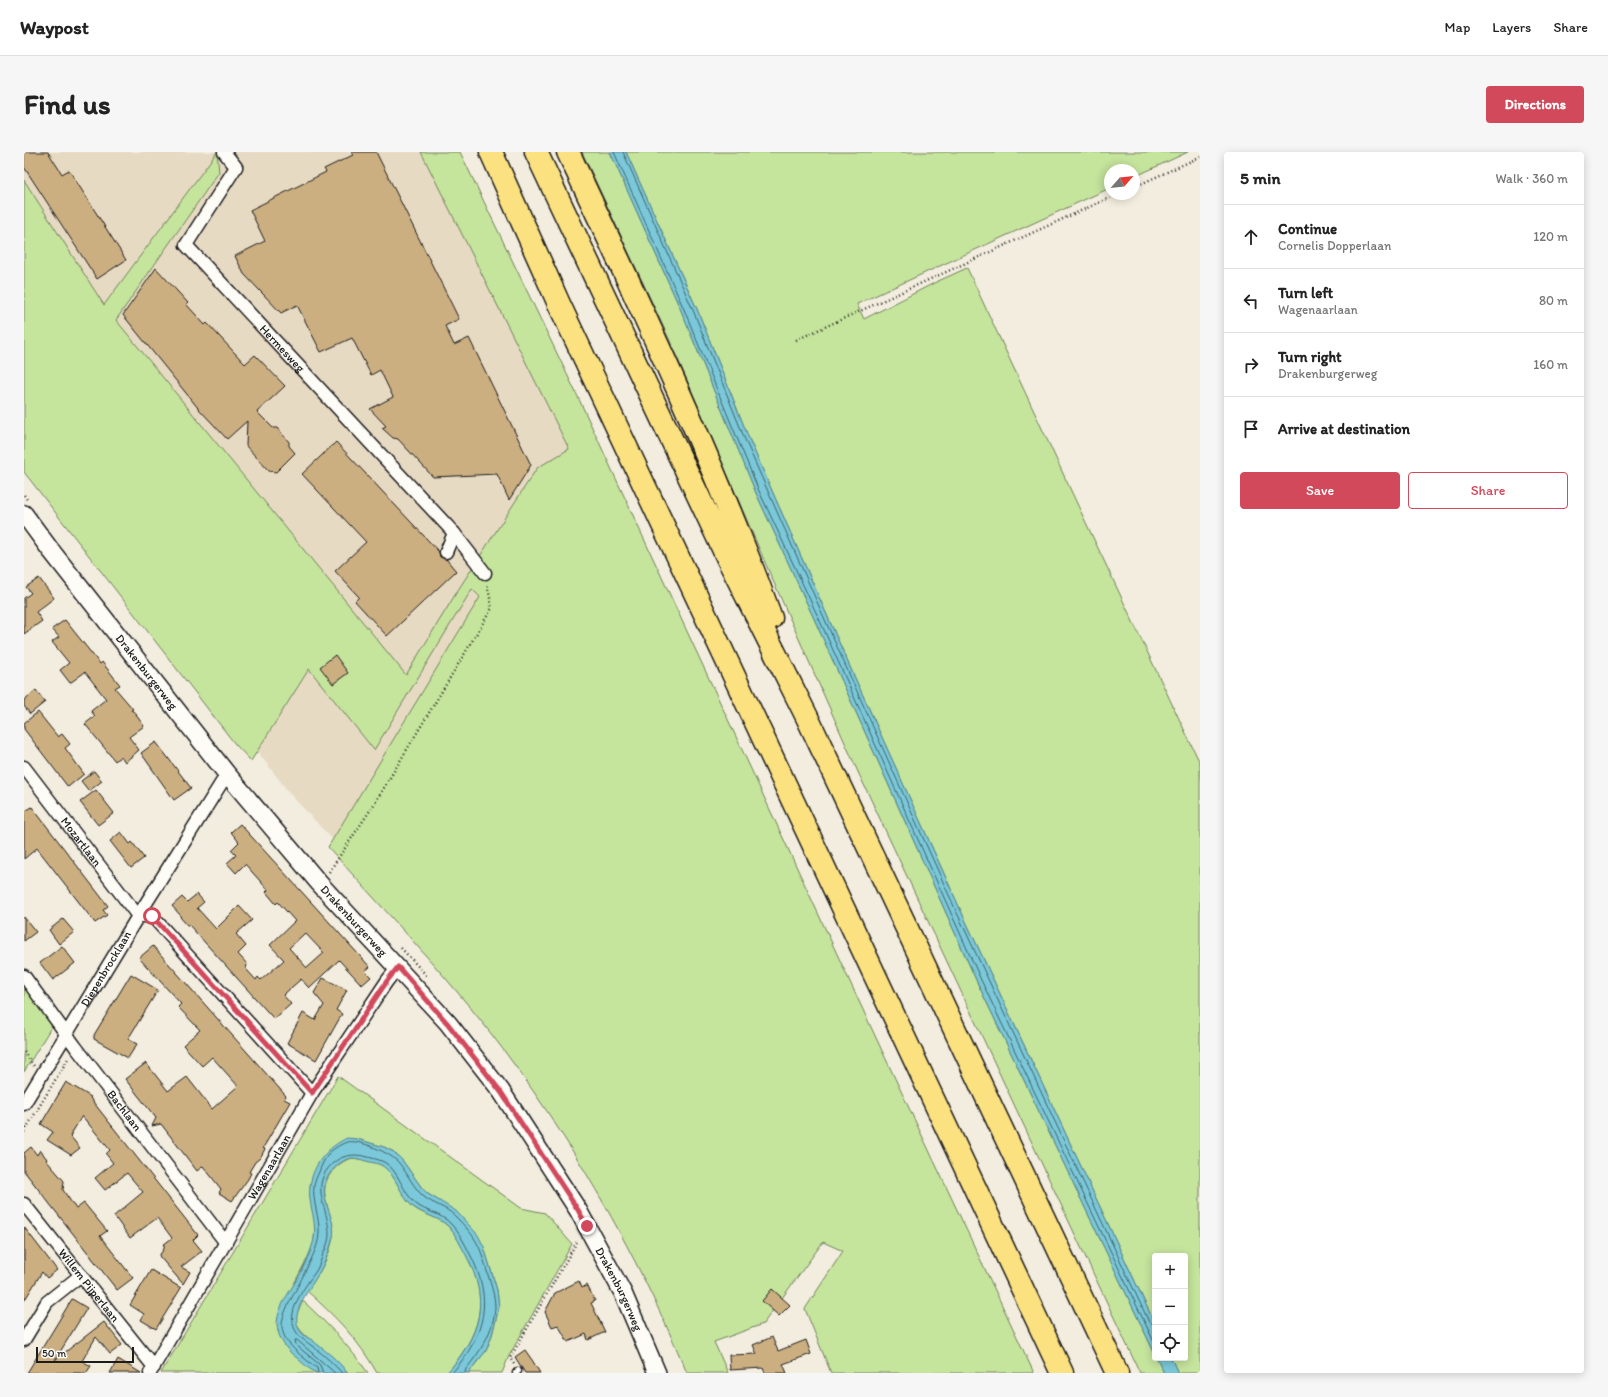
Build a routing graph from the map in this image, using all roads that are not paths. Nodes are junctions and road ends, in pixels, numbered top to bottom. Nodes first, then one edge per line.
1 (224, 152) edge
2 (481, 152) edge
3 (491, 152) edge
4 (536, 152) edge
5 (568, 152) edge
6 (560, 304) junction
7 (24, 514) edge
8 (454, 533) junction
9 (446, 552) dead end
10 (485, 573) road end
11 (807, 717) junction
12 (24, 767) edge
13 (227, 774) junction
14 (138, 916) junction
15 (398, 967) junction
16 (24, 976) edge
17 (67, 1033) junction
18 (312, 1093) junction
19 (24, 1104) edge
20 (24, 1204) edge
21 (226, 1243) junction
22 (81, 1275) junction
23 (24, 1340) edge
24 (152, 1370) edge
25 (657, 1373) edge
26 (1062, 1373) edge
27 (1117, 1373) edge

1 - 8 street, Hermesweg
2 - 6 highway
3 - 6 highway
4 - 11 highway
5 - 11 highway
6 - 26 highway
7 - 13 main road, Drakenburgerweg
8 - 9 street
8 - 10 street, Hermesweg
11 - 27 highway
12 - 14 street, Mozartlaan
13 - 14 street, Diepenbrocklaan
13 - 15 main road, Drakenburgerweg
14 - 17 street, Diepenbrocklaan
14 - 18 street
15 - 18 street, Wagenaarlaan
15 - 25 main road, Drakenburgerweg
16 - 17 street, Bachlaan
17 - 19 street, Diepenbrocklaan
17 - 21 street, Bachlaan
18 - 21 street, Wagenaarlaan
20 - 22 street, Willem Pijperlaan
21 - 24 street, Wagenaarlaan
22 - 23 street
22 - 24 street, Willem Pijperlaan

